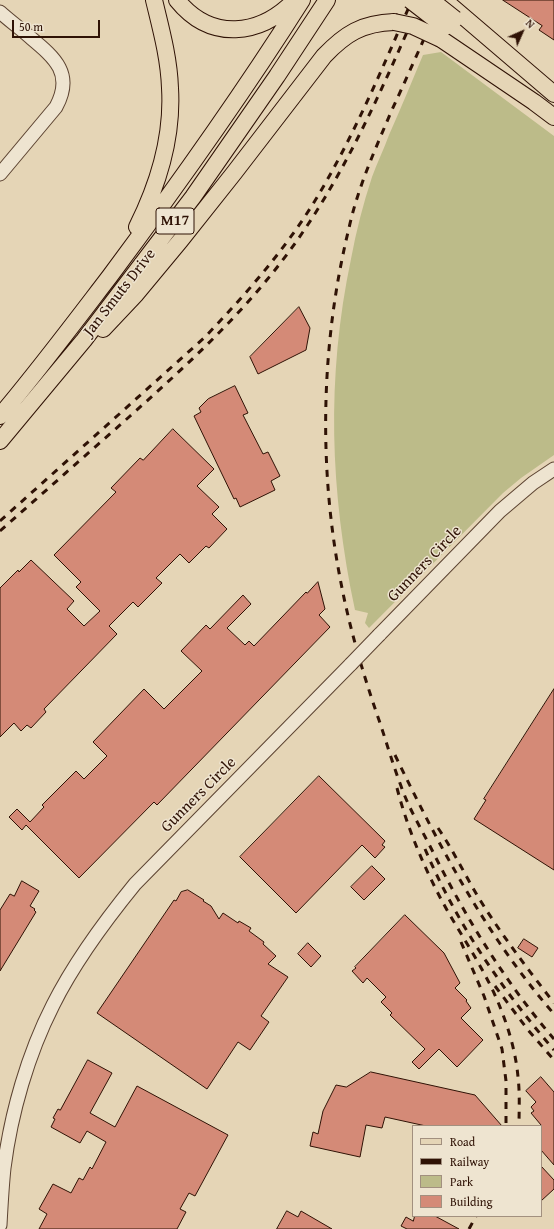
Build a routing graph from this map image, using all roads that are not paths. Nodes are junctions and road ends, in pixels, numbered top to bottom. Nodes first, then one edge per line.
1 (154, 0) edge
2 (177, 0) edge
3 (295, 0) edge
4 (302, 0) edge
5 (327, 0) edge
6 (410, 0) edge
7 (431, 0) edge
8 (0, 12) edge
9 (447, 19) edge
10 (548, 89) edge
11 (554, 117) edge
12 (0, 174) edge
13 (120, 262) junction
14 (52, 379) junction
15 (0, 416) edge
16 (0, 441) edge
17 (554, 469) edge
18 (0, 1225) edge

1 - 13 main road
2 - 3 main road
4 - 13 main road, Jan Smuts Drive / M17
5 - 14 main road, Jan Smuts Drive / M17
6 - 9 main road, bridge
7 - 9 main road, bridge
8 - 12 street
9 - 10 main road
9 - 11 main road
9 - 14 main road, bridge
13 - 15 main road, Jan Smuts Drive / M17
14 - 16 main road, Jan Smuts Drive / M17
17 - 18 street, Gunners Circle, bridge

